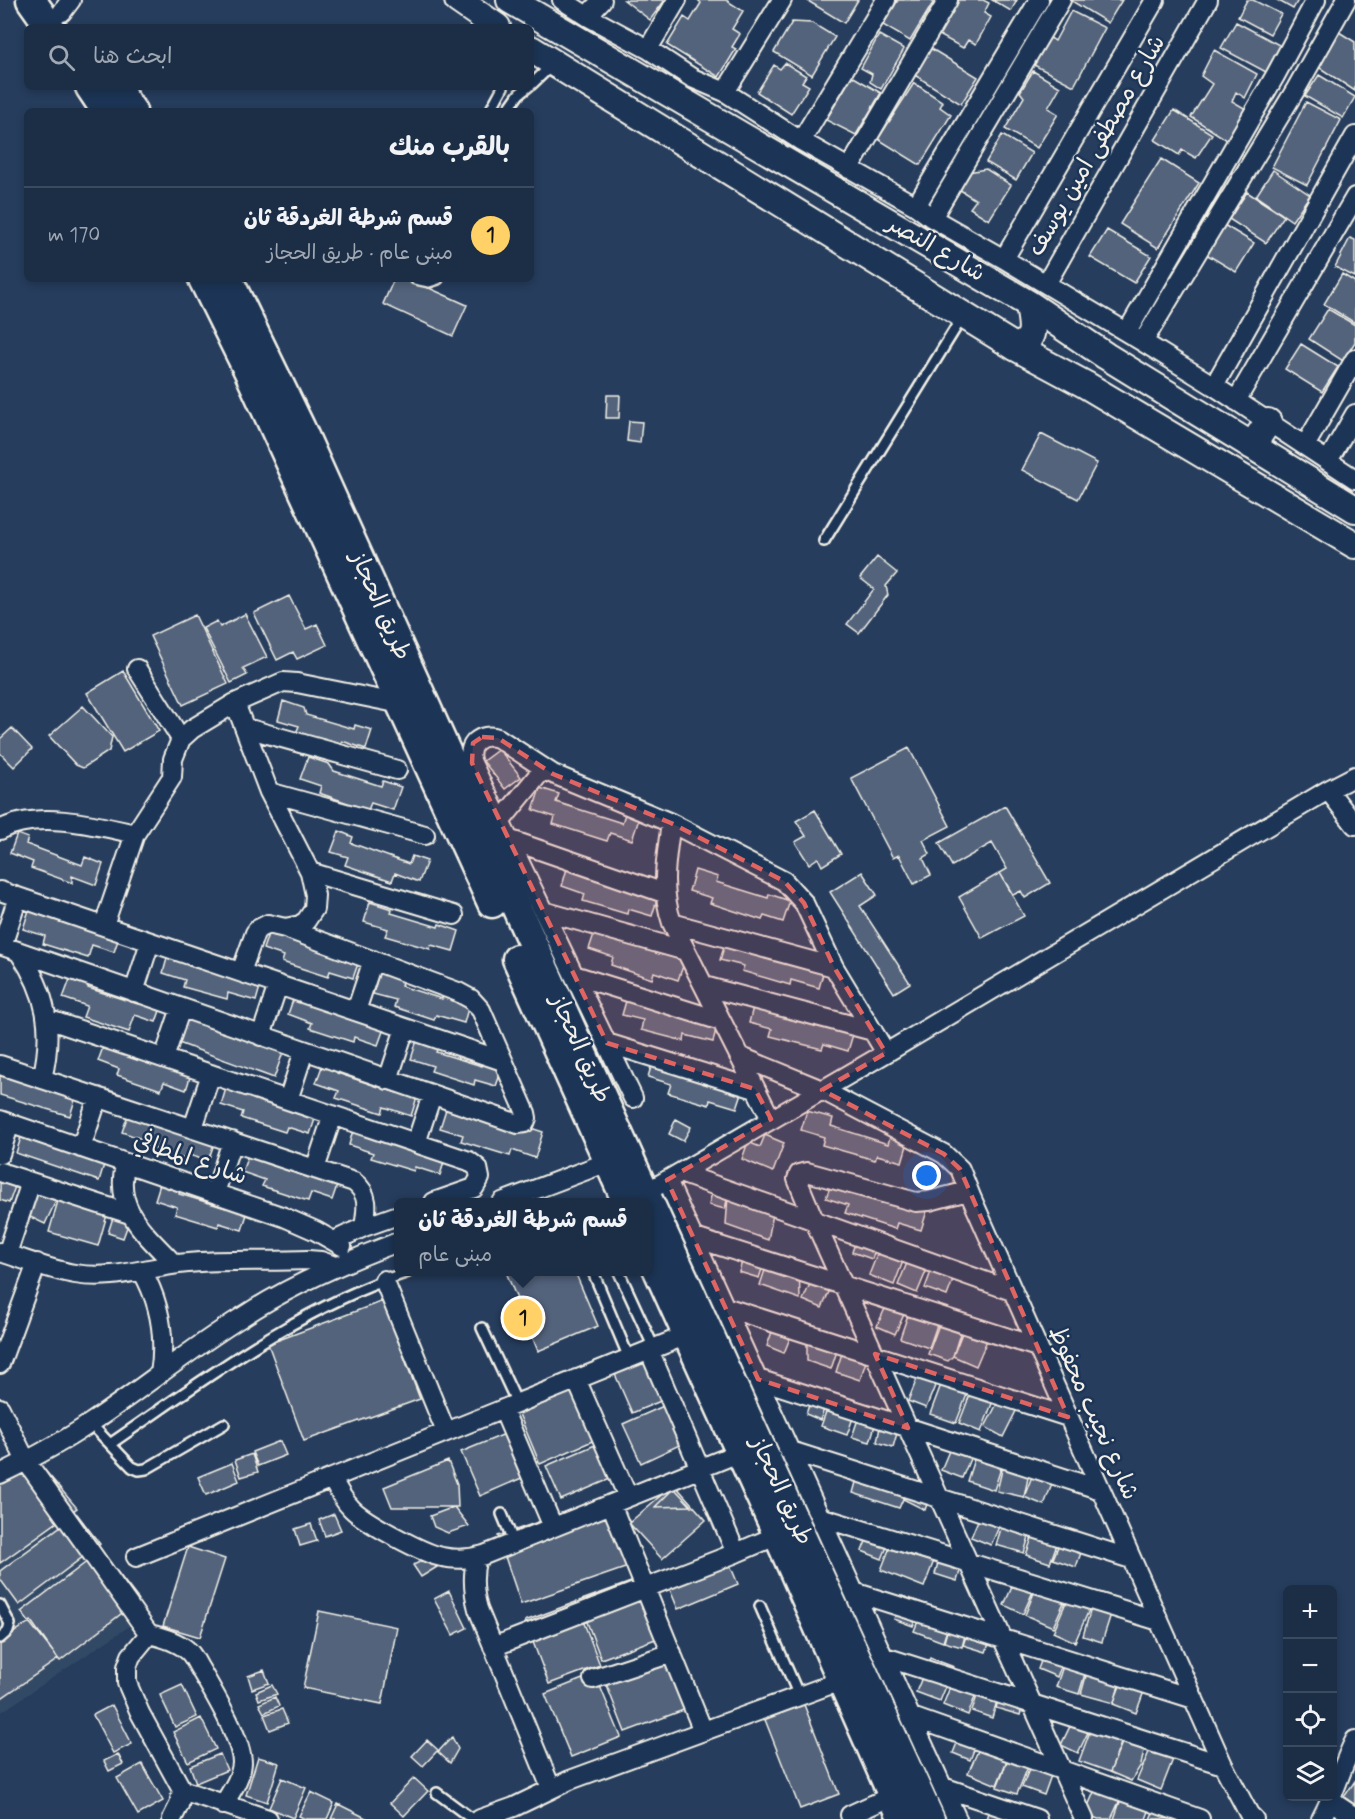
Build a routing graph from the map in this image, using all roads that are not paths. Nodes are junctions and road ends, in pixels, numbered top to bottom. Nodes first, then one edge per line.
1 (31, 0) edge
2 (458, 0) edge
3 (510, 0) edge
4 (562, 0) edge
5 (602, 0) edge
6 (677, 0) edge
7 (782, 0) edge
8 (886, 0) edge
9 (948, 0) edge
10 (1039, 0) edge
11 (1061, 0) edge
12 (1155, 0) edge
13 (1208, 0) edge
14 (1316, 0) edge
15 (1346, 0) edge
16 (62, 13) edge
17 (587, 16) junction
18 (493, 24) edge
19 (648, 49) junction
20 (534, 51) edge
21 (553, 63) junction
22 (1275, 76) junction
23 (534, 82) edge
24 (991, 82) junction
25 (1296, 89) junction
26 (92, 90) edge
27 (117, 90) edge
28 (501, 90) edge
29 (524, 90) edge
30 (1008, 90) junction
31 (725, 92) junction
32 (104, 108) edge
33 (130, 108) edge
34 (492, 108) edge
35 (508, 108) edge
36 (1355, 136) edge
37 (801, 141) junction
38 (849, 169) junction
39 (1355, 197) edge
40 (916, 206) junction
41 (932, 218) junction
42 (1004, 258) junction
43 (204, 282) edge
44 (229, 282) edge
45 (1046, 284) junction
46 (1029, 304) junction
47 (963, 315) junction
48 (1135, 337) junction
49 (1015, 347) junction
50 (1106, 356) junction
51 (1355, 359) edge
52 (1086, 385) junction
53 (1214, 386) junction
54 (1236, 400) junction
55 (1355, 414) edge
56 (1268, 422) junction
57 (1252, 446) junction
58 (1305, 446) junction
59 (1328, 461) junction
60 (1355, 479) edge
61 (1353, 503) edge
62 (824, 541) dead end
63 (1355, 545) edge
64 (136, 669) dead end
65 (235, 703) junction
66 (401, 704) junction
67 (246, 728) junction
68 (181, 739) junction
69 (544, 768) junction
70 (397, 770) dead end
71 (1355, 776) edge
72 (1328, 790) junction
73 (269, 792) junction
74 (671, 823) junction
75 (1355, 825) edge
76 (0, 830) edge
77 (504, 831) junction
78 (135, 834) junction
79 (425, 835) dead end
80 (310, 872) junction
81 (0, 891) edge
82 (664, 892) junction
83 (18, 897) junction
84 (543, 911) junction
85 (454, 915) dead end
86 (672, 923) junction
87 (104, 925) junction
88 (285, 928) junction
89 (150, 942) junction
90 (7, 948) edge
91 (686, 951) junction
92 (373, 960) junction
93 (834, 967) junction
94 (241, 972) junction
95 (574, 975) junction
96 (278, 985) junction
97 (704, 986) junction
98 (134, 992) junction
99 (181, 1008) junction
100 (356, 1011) junction
101 (47, 1019) junction
102 (721, 1021) junction
103 (405, 1028) junction
104 (873, 1031) junction
105 (261, 1036) junction
106 (607, 1043) junction
107 (304, 1051) junction
108 (886, 1053) junction
109 (739, 1056) junction
110 (164, 1058) junction
111 (503, 1061) junction
112 (0, 1065) edge
113 (211, 1074) junction
114 (42, 1078) junction
115 (388, 1080) junction
116 (755, 1089) junction
117 (822, 1090) junction
118 (432, 1095) junction
119 (98, 1097) junction
120 (633, 1098) dead end
121 (288, 1100) junction
122 (333, 1115) junction
123 (771, 1119) junction
124 (5, 1122) edge
125 (193, 1128) junction
126 (232, 1141) junction
127 (416, 1143) junction
128 (81, 1148) junction
129 (0, 1154) edge
130 (608, 1162) junction
131 (126, 1163) junction
132 (315, 1169) junction
133 (0, 1172) edge
134 (31, 1182) junction
135 (655, 1187) edge
136 (968, 1191) junction
137 (215, 1193) junction
138 (447, 1198) edge
139 (515, 1198) edge
140 (130, 1214) junction
141 (394, 1217) edge
142 (814, 1220) junction
143 (364, 1227) junction
144 (695, 1238) junction
145 (334, 1241) junction
146 (394, 1244) edge
147 (4, 1253) edge
148 (359, 1257) junction
149 (652, 1257) edge
150 (37, 1263) junction
151 (174, 1264) junction
152 (335, 1266) junction
153 (142, 1271) junction
154 (396, 1276) edge
155 (595, 1276) edge
156 (621, 1276) edge
157 (384, 1280) junction
158 (844, 1286) junction
159 (1012, 1291) junction
160 (725, 1307) junction
161 (482, 1328) dead end
162 (687, 1335) junction
163 (1037, 1347) junction
164 (652, 1349) junction
165 (875, 1354) junction
166 (629, 1358) junction
167 (0, 1364) edge
168 (160, 1374) junction
169 (576, 1379) junction
170 (758, 1379) junction
171 (510, 1406) junction
172 (0, 1408) edge
173 (1068, 1417) junction
174 (90, 1423) junction
175 (224, 1424) dead end
176 (908, 1428) junction
177 (446, 1432) junction
178 (110, 1444) junction
179 (789, 1450) junction
180 (741, 1452) junction
181 (26, 1461) junction
182 (699, 1468) junction
183 (0, 1474) edge
184 (332, 1478) junction
185 (1101, 1490) junction
186 (939, 1498) junction
187 (620, 1500) junction
188 (502, 1514) dead end
189 (820, 1517) junction
190 (553, 1527) junction
191 (778, 1535) junction
192 (514, 1543) junction
193 (736, 1553) junction
194 (136, 1557) dead end
195 (477, 1557) junction
196 (1131, 1559) junction
197 (969, 1563) junction
198 (645, 1588) junction
199 (854, 1592) junction
200 (0, 1605) edge
201 (760, 1606) dead end
202 (1159, 1621) junction
203 (148, 1634) junction
204 (0, 1638) edge
205 (1003, 1639) junction
206 (493, 1647) junction
207 (672, 1653) junction
208 (885, 1657) junction
209 (593, 1679) dead end
210 (843, 1680) junction
211 (799, 1696) junction
212 (1194, 1699) junction
213 (1032, 1704) junction
214 (912, 1717) junction
215 (703, 1731) junction
216 (1352, 1752) edge
217 (1223, 1765) junction
218 (1061, 1769) junction
219 (943, 1787) junction
220 (1337, 1787) edge
221 (551, 1788) junction
222 (182, 1790) junction
223 (437, 1793) dead end
224 (1331, 1801) joint
225 (223, 1805) junction
226 (898, 1807) edge
227 (1249, 1817) edge
228 (1355, 1817) edge
229 (846, 1818) edge
230 (172, 1819) edge
231 (268, 1819) edge
232 (471, 1819) edge
233 (480, 1819) edge
234 (930, 1819) edge
235 (957, 1819) edge
236 (1037, 1819) edge
237 (1084, 1819) edge
238 (1200, 1819) edge
239 (1321, 1819) edge

1 - 16 main road
2 - 18 main road
3 - 46 main road, شارع النصر
4 - 17 street
5 - 17 street
6 - 19 street
7 - 31 street
8 - 37 street
9 - 38 street
10 - 24 street
11 - 30 street
12 - 42 street, شارع مصطفى امين يوسف
13 - 45 street, شارع مصطفى امين يوسف
14 - 22 street
15 - 25 street
17 - 19 street
19 - 31 street
20 - 21 main road, شارع النصر
21 - 23 lane
21 - 47 main road, شارع النصر
22 - 25 street
22 - 48 street
24 - 30 street
24 - 40 street
25 - 48 street
26 - 32 main road
27 - 33 main road
28 - 34 lane
29 - 35 lane
30 - 41 street
31 - 37 street
36 - 53 street
37 - 38 street
38 - 40 street
39 - 54 street
40 - 41 street
41 - 42 street
42 - 45 street
43 - 66 main road, طريق الحجاز
44 - 135 main road, طريق الحجاز
45 - 48 street
46 - 49 main road
46 - 50 main road, شارع النصر
47 - 49 main road, شارع النصر
47 - 62 lane
48 - 53 street
49 - 52 main road, شارع النصر
50 - 52 main road
50 - 57 main road, شارع النصر
51 - 58 street
52 - 63 main road, شارع النصر
53 - 54 street
54 - 56 street
55 - 59 street
56 - 57 main road
56 - 58 street
57 - 61 main road, شارع النصر
58 - 59 street
59 - 60 street
64 - 68 street
65 - 66 street
65 - 67 street
65 - 68 street
66 - 130 main road, طريق الحجاز
67 - 70 street
67 - 73 street
68 - 78 street
69 - 74 street
69 - 77 street
69 - 77 street
71 - 72 street
72 - 75 street
72 - 108 street
73 - 79 street
73 - 80 street
74 - 82 street
74 - 93 street
76 - 78 street
77 - 82 street
77 - 84 street
78 - 87 street
80 - 85 street
80 - 88 street
81 - 83 street
82 - 86 street
83 - 87 street
83 - 90 street
84 - 91 street
84 - 95 street
86 - 91 street
86 - 93 street
87 - 89 street
88 - 92 street
88 - 94 street
89 - 94 street
89 - 98 street
90 - 98 street
90 - 101 street
91 - 97 street
92 - 100 street
92 - 111 street
93 - 104 street
94 - 96 street
95 - 102 street
95 - 106 street
96 - 100 street
96 - 105 street
97 - 102 street
97 - 104 street
98 - 99 street
99 - 105 street
99 - 110 street
100 - 103 street
101 - 110 street
101 - 114 street
102 - 109 street
103 - 111 street
103 - 115 street
104 - 108 street
105 - 107 street
106 - 116 street
106 - 120 street
107 - 115 street
107 - 121 street
108 - 117 street
109 - 116 street
109 - 117 street, شارع نجيب محفوظ
110 - 113 street
111 - 118 street
112 - 114 street
113 - 121 street
113 - 125 street
114 - 119 street
115 - 118 street
116 - 123 street
117 - 123 street
117 - 136 street, شارع نجيب محفوظ
118 - 127 street
119 - 125 street
119 - 128 street
121 - 122 street
122 - 127 street
122 - 132 street
123 - 135 street
124 - 128 street, شارع المطافي
124 - 129 street
125 - 126 street
126 - 132 street
126 - 137 street
127 - 138 street
128 - 131 street, شارع المطافي
130 - 135 main road, طريق الحجاز
130 - 139 street
131 - 137 street, شارع المطافي
131 - 140 street
132 - 143 street
133 - 134 street
134 - 140 street
134 - 147 street
135 - 142 street
135 - 144 street
135 - 234 main road, طريق الحجاز
136 - 142 street
136 - 159 street, شارع نجيب محفوظ
137 - 145 street, شارع المطافي
140 - 151 street
141 - 143 street
142 - 158 street
142 - 159 street
143 - 145 street
144 - 158 street
144 - 160 street
145 - 148 street, شارع المطافي
146 - 148 street
147 - 150 street
148 - 152 street
149 - 162 main road, طريق الحجاز
150 - 153 street
150 - 167 street
151 - 152 street
151 - 153 street
152 - 168 street
153 - 168 street
154 - 157 lane
155 - 166 lane
156 - 164 lane
157 - 177 street
157 - 178 lane
158 - 163 street
158 - 165 street
159 - 163 street, شارع نجيب محفوظ
160 - 165 street
160 - 170 street
161 - 171 lane
162 - 164 street
162 - 180 main road, طريق الحجاز
163 - 173 street, شارع نجيب محفوظ
164 - 166 street
164 - 182 street
165 - 173 street
165 - 176 street
166 - 169 street
168 - 174 street
169 - 171 street
169 - 187 street
170 - 176 street
170 - 179 street
171 - 177 street
171 - 190 street
172 - 181 street
173 - 185 street, شارع نجيب محفوظ
174 - 178 lane
174 - 181 street
175 - 178 lane
176 - 185 street
176 - 186 street
177 - 184 street
179 - 186 street
179 - 189 street
180 - 182 street
180 - 191 main road, طريق الحجاز
181 - 183 street
181 - 203 street
182 - 187 street
182 - 193 street
184 - 194 street
184 - 195 street
185 - 196 street, شارع نجيب محفوظ
186 - 196 street
186 - 197 street
187 - 190 street
187 - 198 street
188 - 192 lane
189 - 197 street
189 - 199 street
190 - 192 street
191 - 193 street
191 - 210 main road, طريق الحجاز
192 - 195 street
193 - 198 street
195 - 206 street
196 - 202 street, شارع نجيب محفوظ
197 - 202 street
197 - 205 street
198 - 206 street
198 - 207 street
199 - 205 street
199 - 208 street
200 - 204 lane
201 - 211 lane
202 - 212 street, شارع نجيب محفوظ
203 - 222 street
203 - 225 street
205 - 212 street
205 - 213 street
206 - 221 street
207 - 209 street
207 - 215 street
208 - 213 street
208 - 214 street
210 - 211 street
210 - 226 main road, طريق الحجاز
211 - 215 street
212 - 217 street, شارع نجيب محفوظ
213 - 217 street
213 - 218 street
214 - 218 street
214 - 219 street
215 - 221 street
216 - 220 street
217 - 227 street, شارع نجيب محفوظ
218 - 237 street
218 - 238 street
219 - 235 street
219 - 236 street
221 - 233 street
222 - 225 street
222 - 230 street
223 - 232 lane
224 - 228 street
224 - 239 street
225 - 231 street
226 - 229 street

